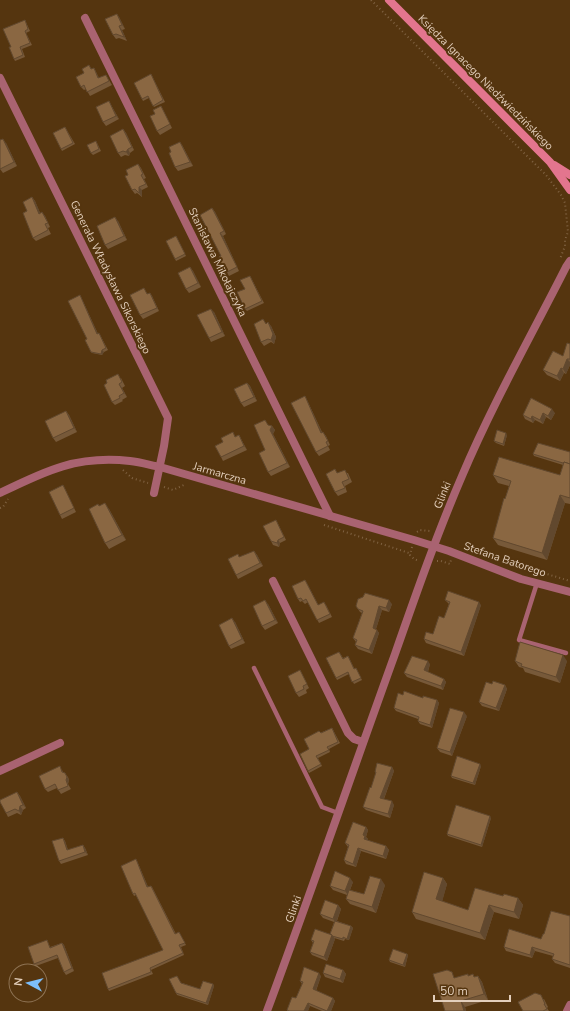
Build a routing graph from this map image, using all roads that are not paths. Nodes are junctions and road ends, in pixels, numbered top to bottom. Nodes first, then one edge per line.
1 (389, 0) edge
2 (85, 18) dead end
3 (0, 78) edge
4 (550, 162) junction
5 (570, 175) edge
6 (570, 190) edge
7 (567, 249) edge
8 (568, 264) edge
9 (160, 467) junction
10 (155, 489) road end
11 (0, 493) edge
12 (330, 516) junction
13 (434, 546) junction
14 (273, 580) dead end
15 (537, 583) junction
16 (570, 592) edge
17 (566, 653) dead end
18 (254, 668) dead end
19 (363, 742) junction
20 (60, 744) dead end
21 (0, 771) edge
22 (338, 813) junction
23 (570, 1006) edge
24 (267, 1011) edge
25 (567, 1011) edge

1 - 4 main road, Księdza Ignacego Niedźwiedzińskiego
2 - 12 street, Stanisława Mikołajczyka
3 - 9 street, Generała Władysława Sikorskiego
4 - 5 main road, Księdza Ignacego Niedźwiedzińskiego
4 - 6 main road, Księdza Ignacego Niedźwiedzińskiego
7 - 8 street, Glinki
8 - 13 street, Glinki
9 - 10 street, Generała Władysława Sikorskiego
9 - 11 street, Jarmarczna
9 - 12 street, Jarmarczna
12 - 13 street, Jarmarczna
13 - 15 street, Stefana Batorego
13 - 19 street, Glinki
14 - 19 street
15 - 16 street, Stefana Batorego
15 - 17 lane
18 - 22 lane
19 - 22 street, Glinki
20 - 21 street
22 - 24 street, Glinki
23 - 25 street

